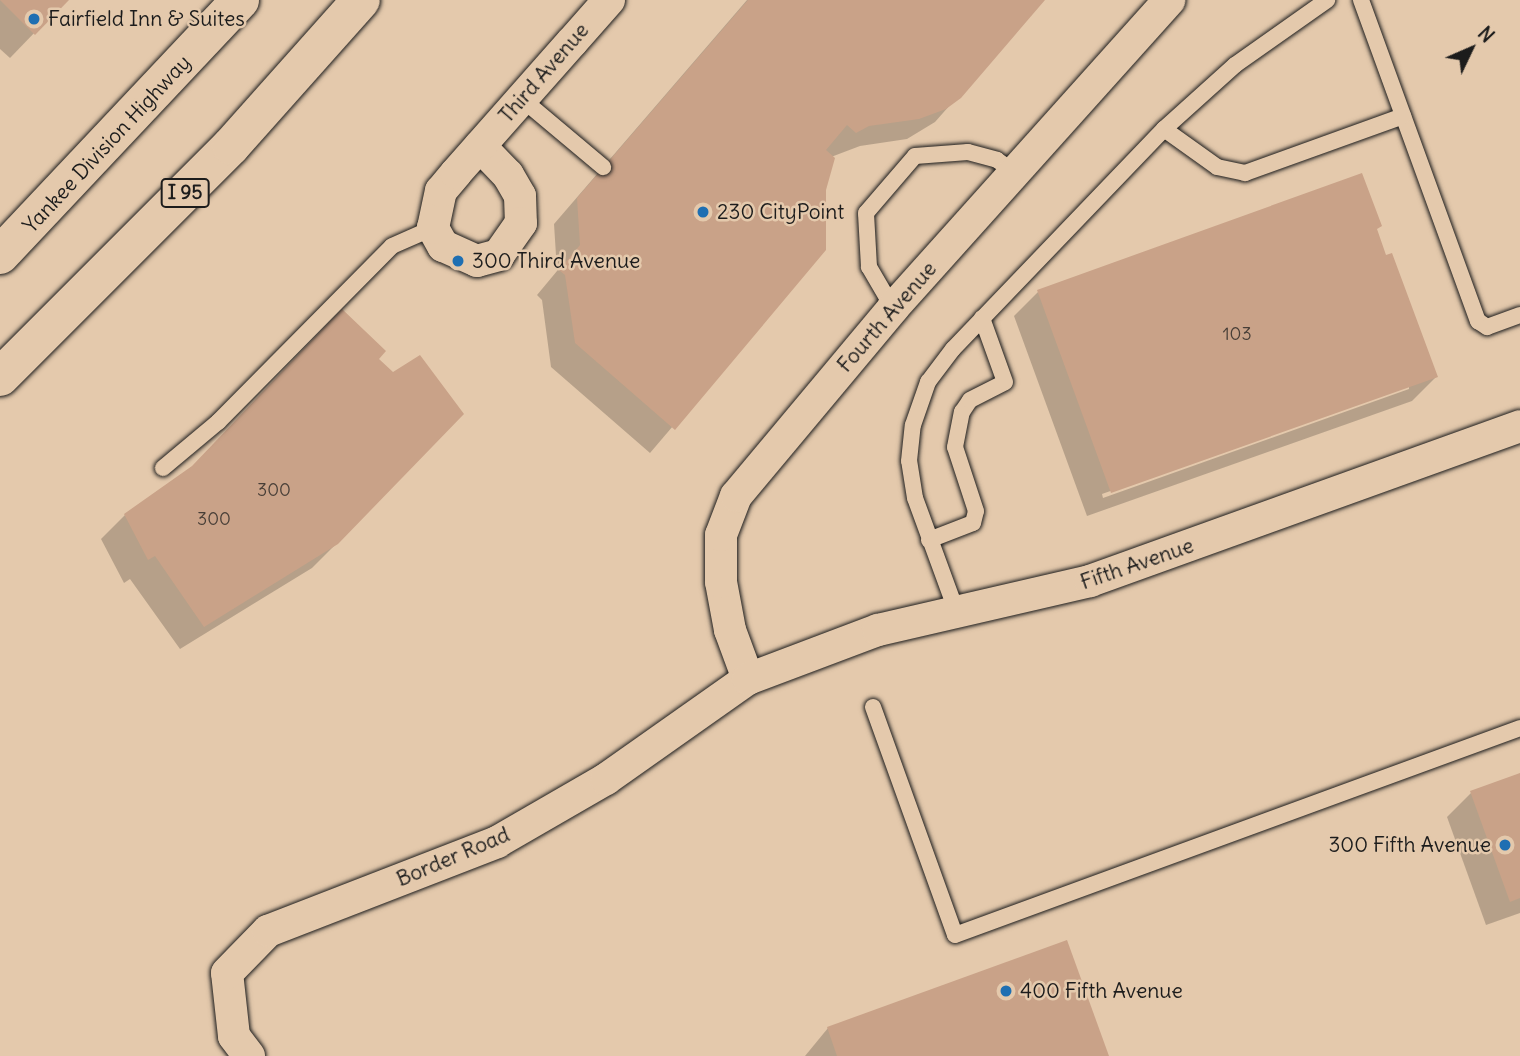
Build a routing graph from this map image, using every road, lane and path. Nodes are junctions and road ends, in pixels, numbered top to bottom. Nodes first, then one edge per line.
1 (240, 0) edge
2 (360, 0) edge
3 (609, 0) edge
4 (1169, 0) edge
5 (1327, 0) edge
6 (1361, 0) edge
7 (522, 99) junction
8 (1403, 116) junction
9 (1164, 129) junction
10 (480, 146) junction
11 (603, 167) dead end
12 (1014, 172) junction
13 (433, 228) junction
14 (0, 256) edge
15 (893, 308) junction
16 (1520, 315) edge
17 (982, 318) junction
18 (0, 377) edge
19 (1520, 426) edge
20 (163, 468) dead end
21 (929, 540) junction
22 (956, 610) junction
23 (748, 679) junction
24 (873, 707) dead end
25 (1520, 728) edge
26 (249, 1056) edge

1 - 14 highway, Yankee Division Highway
2 - 18 highway, I 95
3 - 7 street, Third Avenue
4 - 12 street, Fourth Avenue
5 - 9 lane
6 - 8 lane
7 - 10 street, Third Avenue
7 - 11 lane
8 - 9 lane
8 - 16 lane
9 - 17 lane
10 - 13 street, Third Avenue
10 - 13 street
12 - 15 street, Fourth Avenue
12 - 15 lane
13 - 20 lane
15 - 23 street, Fourth Avenue
17 - 21 lane
17 - 21 lane
19 - 22 street, Fifth Avenue
21 - 22 lane
22 - 23 street, Fifth Avenue
23 - 26 street, Border Road
24 - 25 lane

